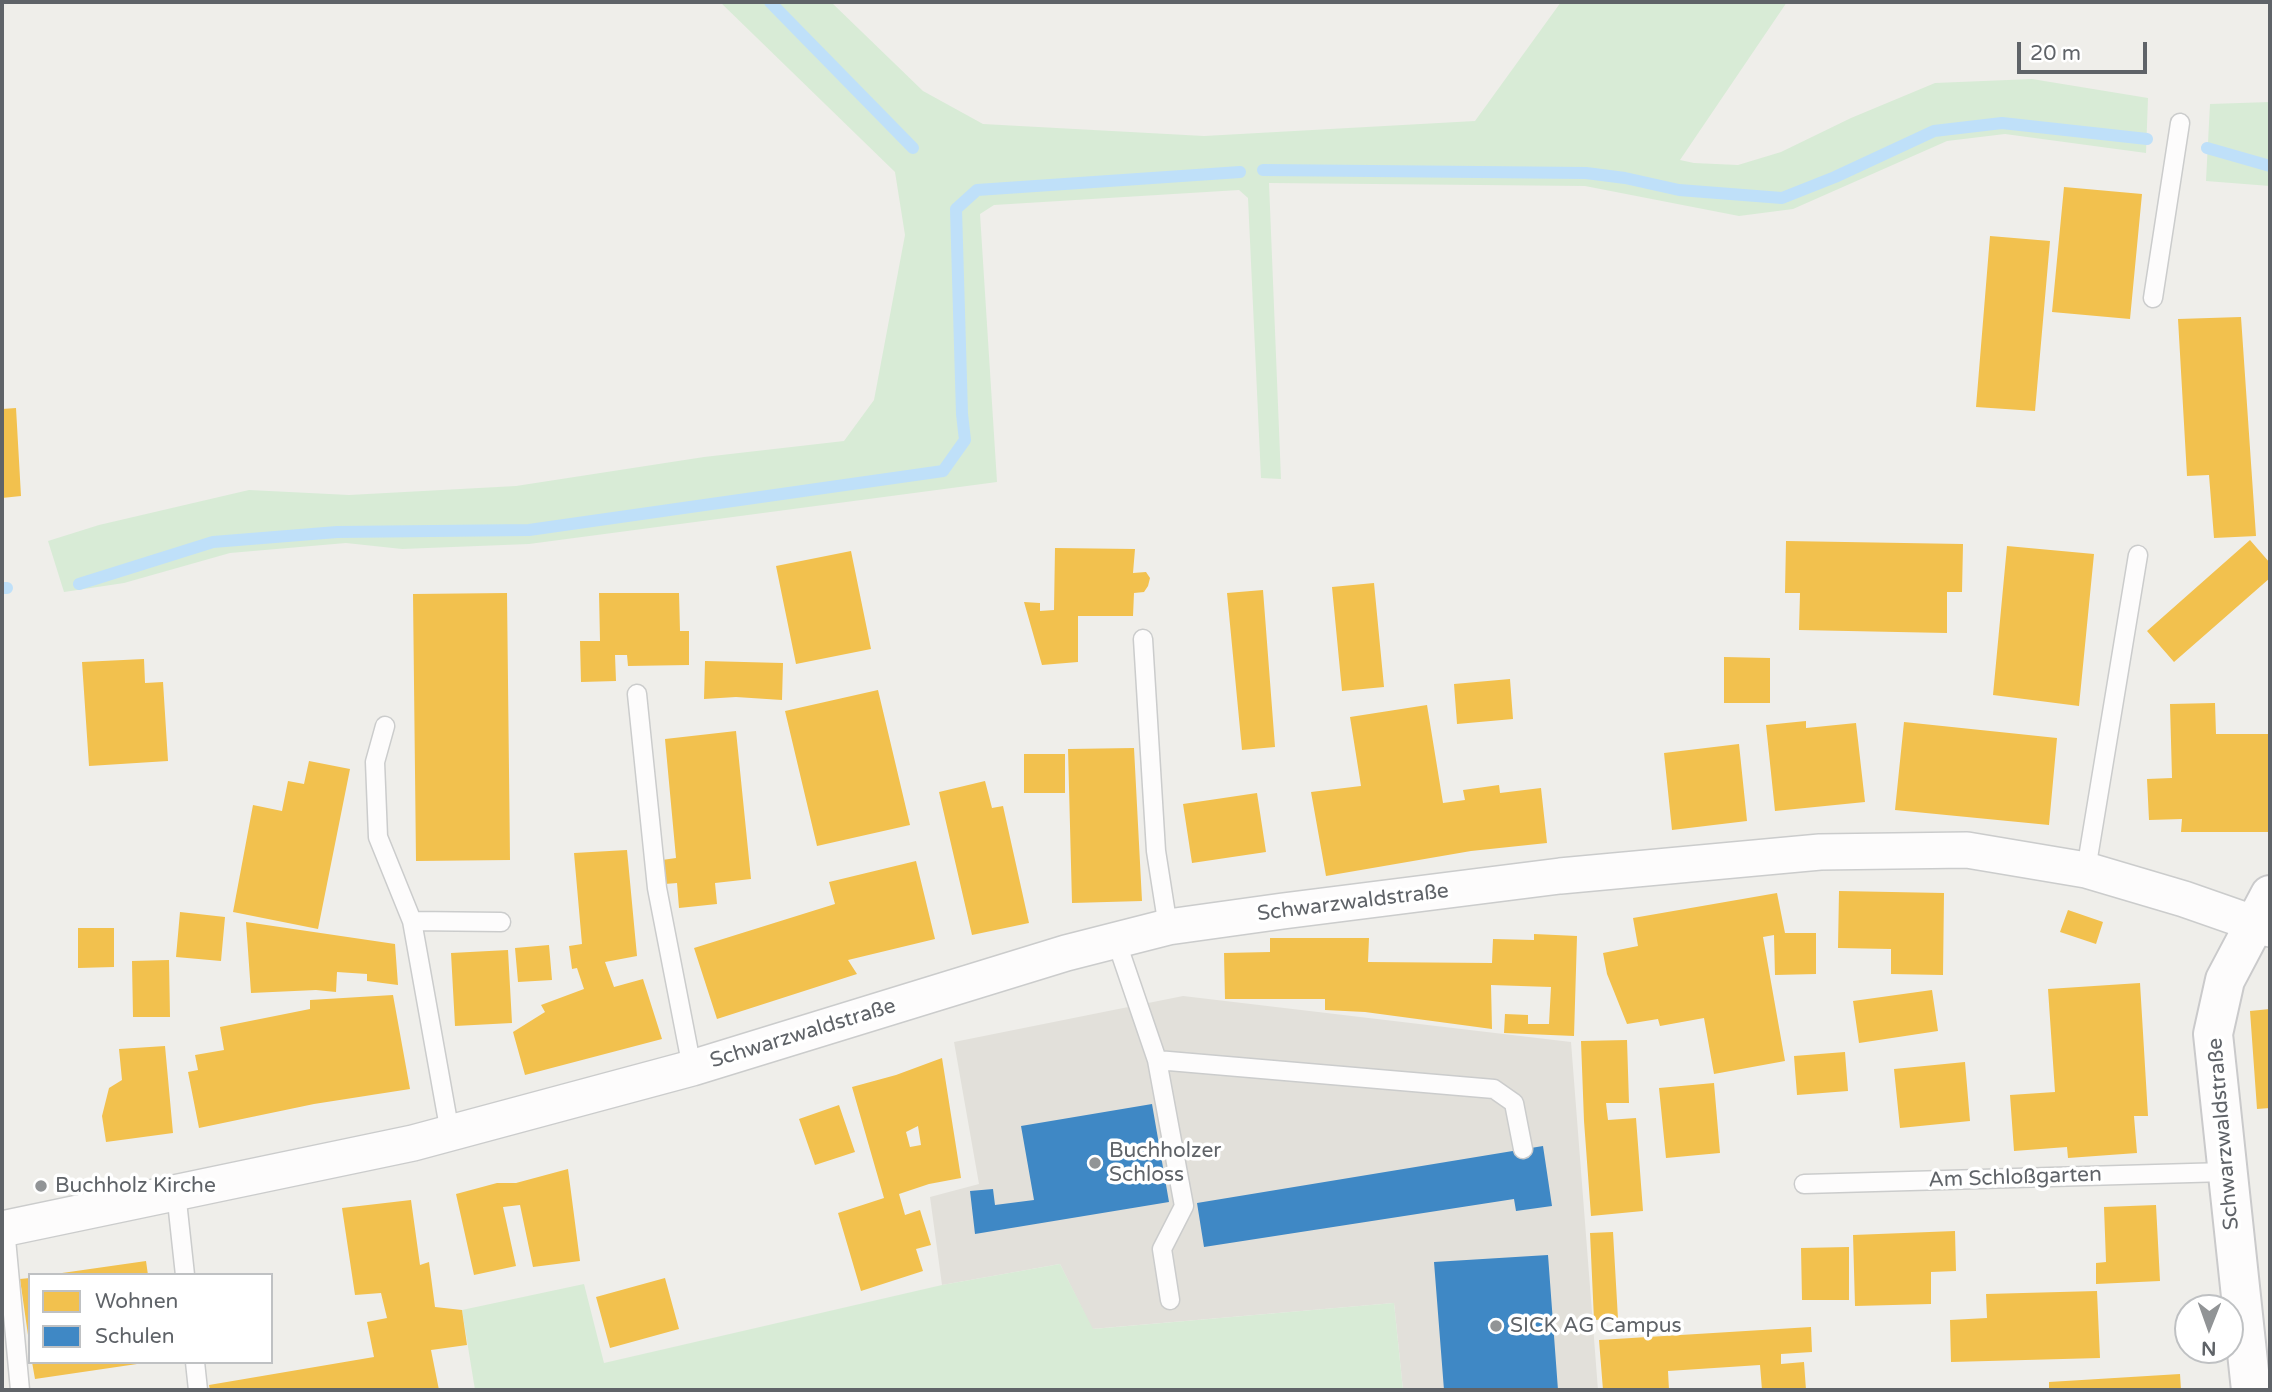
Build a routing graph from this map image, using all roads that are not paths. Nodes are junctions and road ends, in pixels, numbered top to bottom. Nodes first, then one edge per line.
1 (2180, 123) dead end
2 (2153, 298) dead end
3 (2138, 555) dead end
4 (1143, 639) dead end
5 (637, 694) dead end
6 (386, 726) dead end
7 (2086, 870) junction
8 (2265, 916) edge
9 (412, 920) junction
10 (501, 922) dead end
11 (1168, 927) junction
12 (1116, 940) junction
13 (1157, 1060) junction
14 (692, 1068) junction
15 (450, 1133) junction
16 (1523, 1149) dead end
17 (2227, 1172) junction
18 (1804, 1184) dead end
19 (176, 1192) junction
20 (3, 1229) edge
21 (185, 1273) edge
22 (1170, 1300) dead end
23 (195, 1364) edge
24 (20, 1390) edge
25 (198, 1390) edge
26 (2251, 1390) edge

1 - 2 lane
3 - 7 lane
4 - 11 lane
5 - 14 lane
6 - 9 lane
7 - 8 street, Schwarzwaldstraße
7 - 11 street, Schwarzwaldstraße
8 - 17 street, Schwarzwaldstraße
9 - 10 lane
9 - 15 lane
11 - 12 street, Schwarzwaldstraße
12 - 13 lane
12 - 14 street, Schwarzwaldstraße
13 - 16 lane
13 - 22 lane
14 - 15 street, Schwarzwaldstraße
15 - 19 street, Schwarzwaldstraße
17 - 18 lane, Am Schloßgarten
17 - 26 street, Schwarzwaldstraße
19 - 20 street, Schwarzwaldstraße
19 - 21 lane
20 - 24 lane
23 - 25 lane

